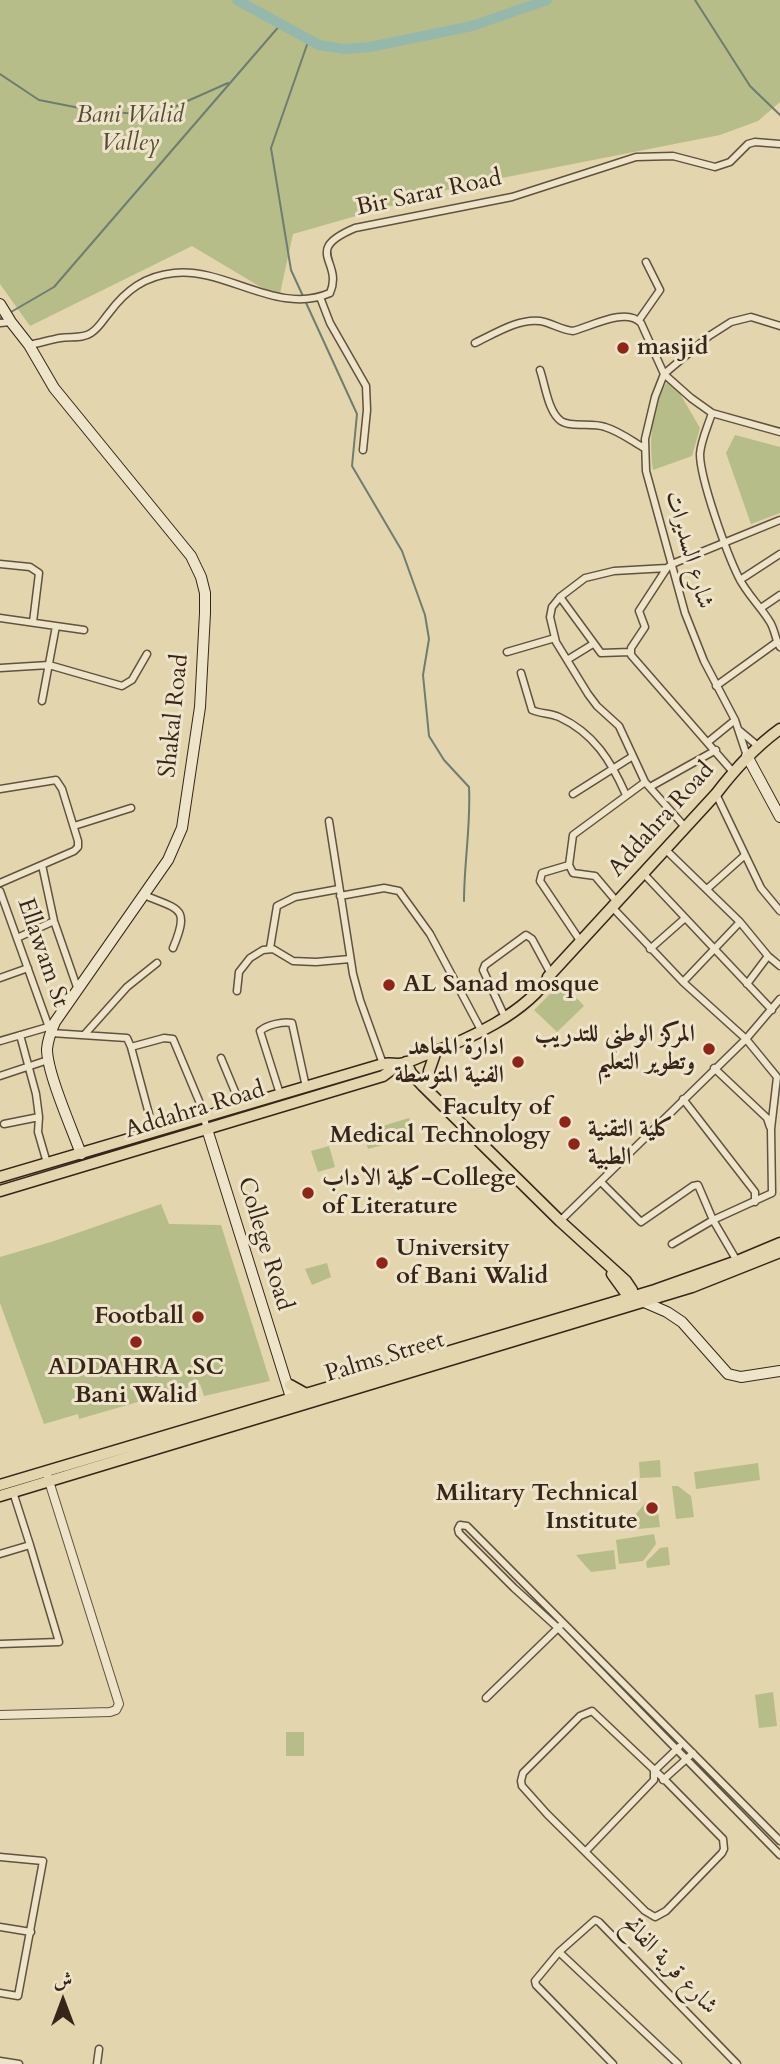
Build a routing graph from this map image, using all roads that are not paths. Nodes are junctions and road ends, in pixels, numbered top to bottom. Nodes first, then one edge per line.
1 (780, 144) edge
2 (646, 262) dead end
3 (320, 297) junction
4 (0, 304) edge
5 (639, 320) junction
6 (5, 322) edge
7 (780, 326) edge
8 (475, 343) dead end
9 (29, 345) junction
10 (540, 370) dead end
11 (664, 374) junction
12 (712, 413) junction
13 (780, 432) edge
14 (644, 448) junction
15 (363, 450) dead end
16 (780, 521) edge
17 (725, 544) junction
18 (780, 554) edge
19 (0, 564) edge
20 (669, 566) junction
21 (740, 580) junction
22 (780, 595) edge
23 (559, 597) junction
24 (761, 608) junction
25 (0, 618) edge
26 (33, 622) junction
27 (56, 626) junction
28 (84, 630) dead end
29 (555, 638) junction
30 (593, 644) junction
31 (778, 645) edge
32 (507, 652) dead end
33 (630, 652) junction
34 (146, 653) dead end
35 (567, 660) junction
36 (49, 665) junction
37 (0, 668) edge
38 (521, 673) dead end
39 (716, 686) junction
40 (42, 701) dead end
41 (735, 720) junction
42 (780, 729) edge
43 (739, 730) junction
44 (708, 742) junction
45 (758, 746) junction
46 (716, 750) junction
47 (633, 756) junction
48 (747, 757) junction
49 (613, 767) junction
50 (733, 772) junction
51 (647, 784) junction
52 (0, 789) edge
53 (573, 794) dead end
54 (716, 794) junction
55 (626, 795) junction
56 (131, 808) dead end
57 (780, 817) edge
58 (329, 821) dead end
59 (74, 826) junction
60 (685, 827) junction
61 (664, 849) junction
62 (745, 855) junction
63 (569, 864) junction
64 (42, 865) junction
65 (642, 873) junction
66 (0, 883) edge
67 (708, 890) junction
68 (0, 891) edge
69 (340, 892) junction
70 (144, 895) junction
71 (615, 905) junction
72 (780, 911) edge
73 (684, 919) junction
74 (54, 922) junction
75 (740, 922) junction
76 (17, 938) junction
77 (581, 942) junction
78 (173, 948) dead end
79 (270, 948) junction
80 (650, 949) junction
81 (715, 951) junction
82 (768, 956) junction
83 (350, 959) junction
84 (157, 963) dead end
85 (780, 967) edge
86 (28, 968) junction
87 (551, 974) junction
88 (0, 978) edge
89 (683, 982) junction
90 (747, 984) junction
91 (78, 990) junction
92 (237, 991) dead end
93 (780, 999) edge
94 (772, 1010) junction
95 (503, 1013) junction
96 (484, 1028) junction
97 (49, 1030) junction
98 (85, 1034) junction
99 (20, 1035) junction
100 (746, 1039) junction
101 (0, 1041) edge
102 (131, 1046) junction
103 (436, 1051) junction
104 (221, 1058) dead end
105 (48, 1060) junction
106 (395, 1066) junction
107 (28, 1067) junction
108 (714, 1068) junction
109 (0, 1076) edge
110 (417, 1080) junction
111 (306, 1087) junction
112 (433, 1092) junction
113 (280, 1094) junction
114 (683, 1099) junction
115 (241, 1106) junction
116 (149, 1114) dead end
117 (39, 1116) junction
118 (204, 1117) junction
119 (4, 1124) dead end
120 (207, 1129) junction
121 (771, 1129) junction
122 (81, 1154) junction
123 (47, 1163) junction
124 (0, 1177) edge
125 (601, 1182) junction
126 (0, 1191) edge
127 (755, 1202) junction
128 (713, 1220) junction
129 (560, 1221) junction
130 (780, 1243) edge
131 (672, 1244) dead end
132 (780, 1252) edge
133 (602, 1260) junction
134 (737, 1261) junction
135 (612, 1274) junction
136 (628, 1284) junction
137 (655, 1290) junction
138 (636, 1302) junction
139 (604, 1306) junction
140 (780, 1371) edge
141 (288, 1384) junction
142 (308, 1395) junction
143 (294, 1402) junction
144 (278, 1404) junction
145 (47, 1477) junction
146 (0, 1485) edge
147 (13, 1492) junction
148 (0, 1496) edge
149 (30, 1545) junction
150 (0, 1554) edge
151 (521, 1580) junction
152 (514, 1588) junction
153 (561, 1625) junction
154 (0, 1644) edge
155 (486, 1698) dead end
156 (0, 1715) edge
157 (683, 1743) junction
158 (677, 1750) junction
159 (693, 1752) junction
160 (686, 1760) junction
161 (654, 1771) junction
162 (654, 1780) junction
163 (665, 1780) junction
164 (780, 1842) edge
165 (586, 1851) junction
166 (780, 1855) edge
167 (0, 1857) edge
168 (0, 1927) edge
169 (31, 1932) junction
170 (559, 1952) junction
171 (0, 1993) edge
172 (99, 2049) dead end
173 (0, 2061) edge
174 (19, 2064) edge
175 (97, 2064) edge
176 (613, 2064) edge
177 (678, 2064) edge
178 (737, 2064) edge

1 - 3 street, Bir Sarar Road
2 - 5 street
3 - 9 street
3 - 15 street
4 - 6 main road, Shakal Road
5 - 8 street
5 - 11 street
6 - 9 main road, Shakal Road
7 - 11 street
9 - 70 main road, Shakal Road
10 - 14 street
11 - 12 street
11 - 14 street, شارع السديرات
12 - 13 street
12 - 17 street
14 - 20 street, شارع السديرات
16 - 17 street
17 - 20 street
17 - 21 street
18 - 21 street
19 - 26 street
20 - 23 street
20 - 33 street
20 - 39 street, شارع السديرات
21 - 24 street
22 - 24 street
23 - 29 street
23 - 30 street
24 - 31 street
25 - 26 street
26 - 27 street
27 - 28 street
27 - 36 street
29 - 32 street
29 - 35 street
30 - 33 street
30 - 35 street
31 - 39 street
33 - 44 street
34 - 36 street
35 - 47 street
36 - 37 street
36 - 40 street
38 - 49 street
39 - 41 street, شارع السديرات
41 - 43 street, شارع السديرات
41 - 44 street
42 - 45 main road, Addahra Road
43 - 45 street, شارع السديرات
43 - 48 street, شارع السديرات
44 - 46 street
45 - 48 main road, Addahra Road
46 - 50 street
46 - 51 street
47 - 49 street
47 - 51 street
48 - 50 main road, Addahra Road
48 - 57 main road
49 - 53 street
49 - 55 street
50 - 54 main road, Addahra Road
51 - 55 street
51 - 60 street
52 - 59 street
54 - 60 main road, Addahra Road
54 - 62 street
55 - 63 street
56 - 59 street
58 - 69 street
59 - 64 street
60 - 61 main road, Addahra Road
61 - 65 main road, Addahra Road
61 - 67 street
62 - 67 street
62 - 72 street
63 - 71 street
63 - 77 street
64 - 66 street
64 - 74 street
65 - 71 main road, Addahra Road
65 - 73 street
67 - 75 street
68 - 76 street, Ellawam St
69 - 79 street
69 - 83 street
69 - 96 street
70 - 78 street
70 - 91 main road, Shakal Road
71 - 77 main road, Addahra Road
71 - 80 street
73 - 80 street
73 - 81 street
74 - 76 street
74 - 91 street
75 - 81 street
75 - 82 street
76 - 86 street, Ellawam St
77 - 87 main road, Addahra Road
79 - 83 street
79 - 92 street
80 - 89 street
81 - 89 street
81 - 90 street
82 - 85 street
82 - 90 street
83 - 106 street
84 - 98 street
86 - 88 street
86 - 97 street, Ellawam St
87 - 95 main road, Addahra Road
87 - 95 street
87 - 96 main road, Addahra Road
89 - 100 street
90 - 94 street
91 - 97 main road, Shakal Road
93 - 94 street
94 - 100 street
95 - 96 main road, Addahra Road
96 - 103 main road, Addahra Road
97 - 98 street
97 - 99 street
97 - 105 main road, Shakal Road
98 - 102 street
99 - 101 street
99 - 107 street
100 - 108 street
100 - 121 street
102 - 116 street
102 - 118 street
103 - 106 main road, Addahra Road
103 - 112 main road
104 - 115 street
105 - 107 street
105 - 122 main road, Shakal Road
106 - 110 main road
106 - 110 main road
106 - 111 main road, Addahra Road
106 - 112 main road
106 - 120 main road, Addahra Road
107 - 109 street
107 - 117 street
108 - 114 street
108 - 121 street
110 - 112 main road
111 - 113 main road, Addahra Road
111 - 113 street
112 - 129 main road
113 - 115 main road, Addahra Road
114 - 125 street
114 - 127 street
115 - 118 main road, Addahra Road
117 - 119 street
117 - 123 street
118 - 120 street
118 - 122 main road, Addahra Road
120 - 126 main road, Addahra Road
120 - 141 main road, College Road
121 - 127 street
122 - 123 main road, Addahra Road
123 - 124 main road, Addahra Road
125 - 128 street
125 - 129 street
127 - 128 street
128 - 131 street
128 - 134 street
129 - 133 main road
130 - 134 main road, Palms Street
132 - 138 main road, Palms Street
133 - 135 main road
133 - 136 main road
134 - 137 main road, Palms Street
135 - 138 main road
135 - 139 main road
136 - 137 main road
136 - 138 main road
137 - 138 main road, Palms Street
138 - 139 main road, Palms Street
138 - 140 main road
138 - 143 main road, Palms Street
139 - 142 main road, Palms Street
141 - 142 main road
141 - 143 main road, College Road
141 - 144 main road
142 - 143 main road, Palms Street
143 - 144 main road, Palms Street
143 - 145 main road, Palms Street
144 - 145 main road, Palms Street
145 - 146 main road, Palms Street
145 - 147 main road, Palms Street
145 - 156 street
147 - 148 main road, Palms Street
147 - 149 street
149 - 150 street
149 - 154 street
151 - 152 street
151 - 152 street
151 - 153 street
152 - 153 street
153 - 155 street
153 - 157 street
153 - 158 street
157 - 158 street
157 - 159 street
158 - 160 street
158 - 161 street
159 - 160 street
159 - 164 street
160 - 163 street
160 - 166 street
161 - 162 street
161 - 163 street
161 - 165 street
162 - 163 street
162 - 165 street
163 - 165 street
167 - 169 street
168 - 169 street
169 - 171 street
170 - 176 street, شارع قرية الفاتح
170 - 177 street
170 - 178 street, شارع قرية الفاتح
172 - 175 street
173 - 174 street

